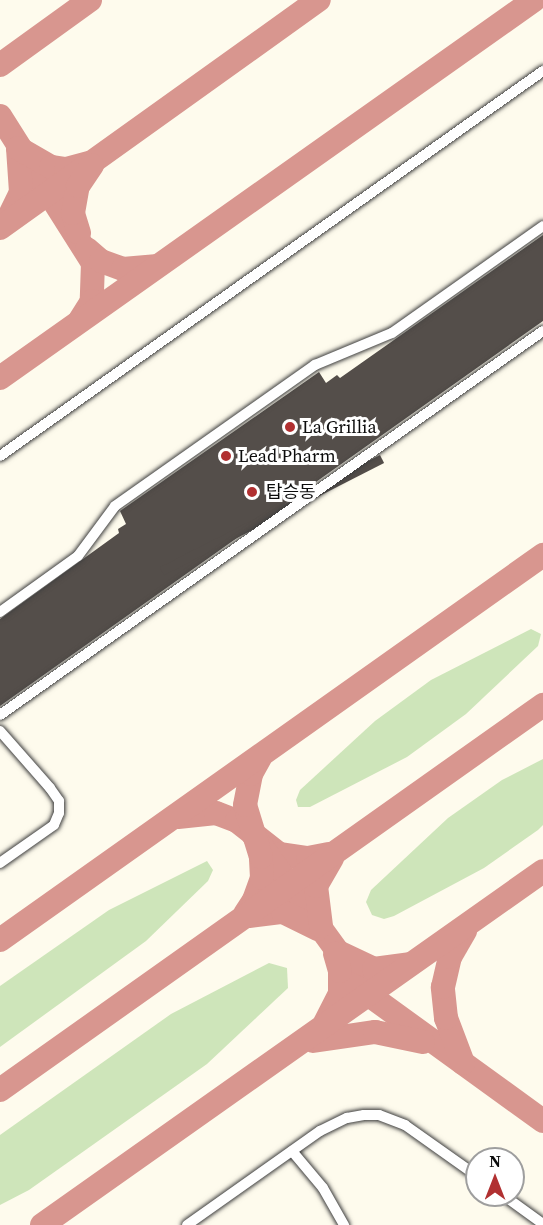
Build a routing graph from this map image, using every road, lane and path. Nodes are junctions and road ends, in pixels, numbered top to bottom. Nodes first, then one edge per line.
1 (543, 71) edge
2 (543, 226) edge
3 (543, 331) edge
4 (0, 456) edge
5 (0, 612) edge
6 (0, 716) edge
7 (0, 731) edge
8 (0, 863) edge
9 (292, 1151) junction
10 (465, 1168) edge
11 (520, 1207) edge
12 (543, 1224) edge
13 (188, 1225) edge
14 (344, 1225) edge

1 - 4 lane
2 - 5 lane
3 - 6 lane
7 - 8 lane
9 - 10 lane
9 - 13 lane
9 - 14 lane
11 - 12 lane

